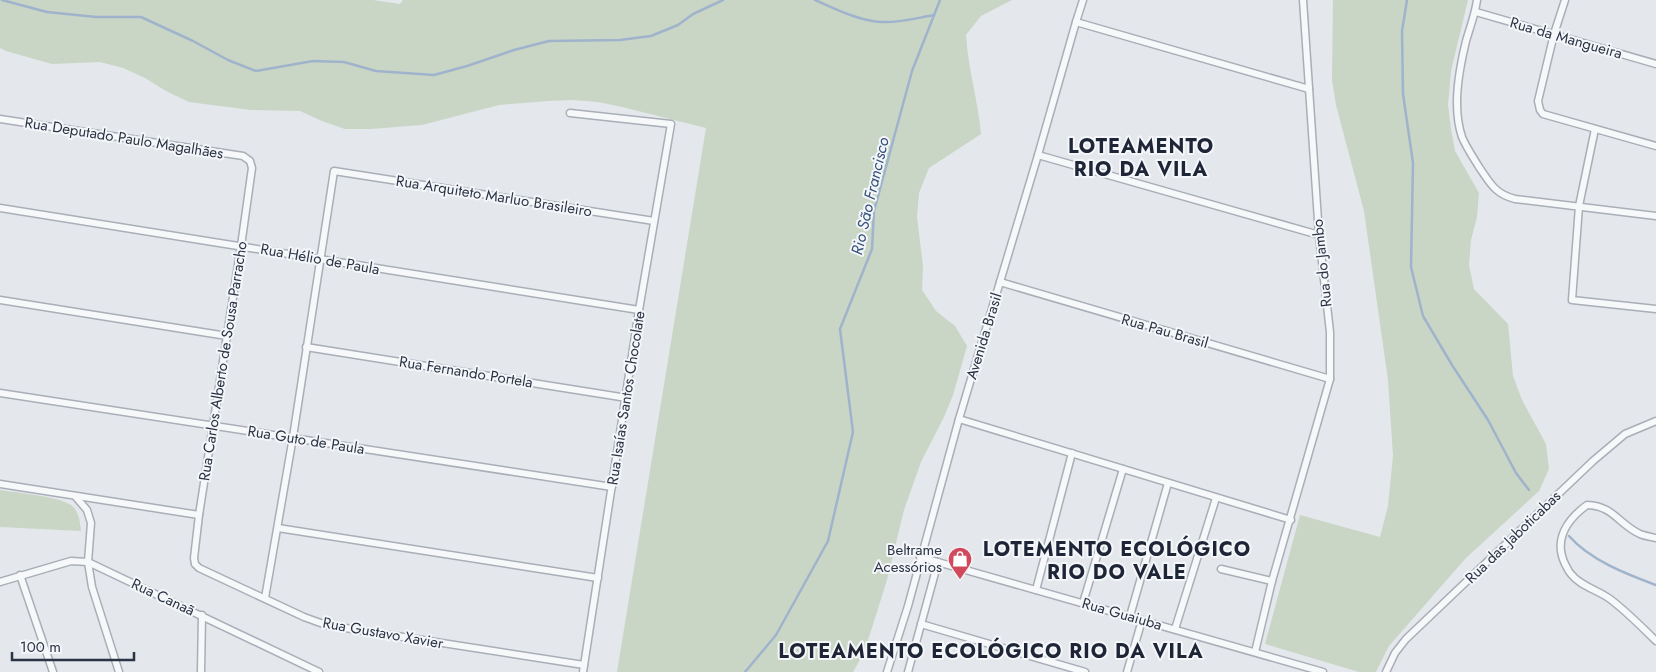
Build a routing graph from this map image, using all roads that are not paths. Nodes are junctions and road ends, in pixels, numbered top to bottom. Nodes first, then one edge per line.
1 (1083, 0) edge
2 (1303, 0) edge
3 (1477, 0) edge
4 (1565, 0) edge
5 (1476, 12) junction
6 (1076, 22) junction
7 (1554, 34) junction
8 (1656, 64) edge
9 (1309, 89) junction
10 (570, 113) dead end
11 (0, 119) edge
12 (1596, 128) junction
13 (1656, 146) edge
14 (1038, 155) junction
15 (248, 158) joint
16 (1579, 206) junction
17 (0, 208) edge
18 (1656, 216) edge
19 (654, 221) junction
20 (1319, 236) junction
21 (241, 246) junction
22 (320, 260) junction
23 (1000, 282) junction
24 (0, 300) edge
25 (1656, 308) edge
26 (640, 310) junction
27 (227, 336) junction
28 (306, 346) junction
29 (1330, 378) junction
30 (0, 393) edge
31 (627, 398) junction
32 (959, 419) junction
33 (1656, 420) edge
34 (212, 426) junction
35 (293, 438) junction
36 (1072, 453) junction
37 (1122, 469) junction
38 (1168, 483) junction
39 (0, 484) edge
40 (612, 487) junction
41 (75, 496) junction
42 (1216, 498) junction
43 (199, 515) junction
44 (1290, 520) junction
45 (278, 528) junction
46 (1656, 538) edge
47 (920, 557) junction
48 (88, 562) junction
49 (938, 562) junction
50 (195, 564) joint
51 (1222, 568) dead end
52 (20, 575) junction
53 (598, 578) junction
54 (1272, 581) junction
55 (0, 582) edge
56 (1036, 590) junction
57 (265, 598) junction
58 (1083, 603) junction
59 (202, 615) junction
60 (1130, 616) junction
61 (1142, 620) junction
62 (921, 624) junction
63 (1175, 629) junction
64 (1656, 641) edge
65 (1255, 652) junction
66 (584, 669) edge
67 (53, 672) edge
68 (119, 672) edge
69 (201, 672) edge
70 (319, 672) edge
71 (887, 672) edge
72 (908, 672) edge
73 (1085, 672) edge
74 (1127, 672) edge
75 (1324, 672) edge
76 (1386, 672) edge

1 - 6 street, Avenida Brasil
2 - 9 street, Rua do Jambo
3 - 5 street
4 - 7 street
5 - 7 street, Rua da Mangueira
5 - 16 street
6 - 9 street
6 - 14 street, Avenida Brasil
7 - 8 street, Rua da Mangueira
7 - 12 street
9 - 20 street, Rua do Jambo
10 - 19 street, Rua Isaías Santos Chocolate
11 - 15 street, Rua Deputado Paulo Magalhães
12 - 13 street
12 - 16 street
14 - 20 street
14 - 23 street, Avenida Brasil
15 - 21 street, Rua Carlos Alberto de Sousa Parracho
16 - 18 street
16 - 25 street
17 - 21 street, Rua Hélio de Paula
19 - 22 street, Rua Arquiteto Marluo Brasileiro
19 - 26 street, Rua Isaías Santos Chocolate
20 - 29 street, Rua do Jambo
21 - 22 street, Rua Hélio de Paula
21 - 27 street, Rua Carlos Alberto de Sousa Parracho
22 - 26 street, Rua Hélio de Paula
22 - 28 street
23 - 29 street, Rua Pau Brasil
23 - 32 street, Avenida Brasil
24 - 27 street
26 - 31 street, Rua Isaías Santos Chocolate
27 - 34 street, Rua Carlos Alberto de Sousa Parracho
28 - 31 street, Rua Fernando Portela
28 - 35 street
29 - 44 street, Rua do Jambo
30 - 34 street, Rua Guto de Paula
31 - 40 street, Rua Isaías Santos Chocolate
32 - 36 street
32 - 47 street, Avenida Brasil
33 - 76 street, Rua das Jaboticabas
34 - 35 street, Rua Guto de Paula
34 - 43 street, Rua Carlos Alberto de Sousa Parracho
35 - 40 street, Rua Guto de Paula
35 - 45 street
36 - 37 street
36 - 56 street
37 - 38 street
37 - 58 street
38 - 42 street
38 - 60 street
39 - 41 street
40 - 53 street, Rua Isaías Santos Chocolate
41 - 43 street
41 - 48 street
42 - 44 street
42 - 63 street
43 - 50 street, Rua Carlos Alberto de Sousa Parracho
44 - 54 street, Rua do Jambo
45 - 53 street
45 - 57 street
46 - 64 street
47 - 49 street, Rua Guaiuba
47 - 71 street, Avenida Brasil
48 - 52 street, Rua Canaã
48 - 59 street, Rua Canaã
48 - 68 street
49 - 56 street, Rua Guaiuba
49 - 62 street
50 - 57 street, Rua Gustavo Xavier
51 - 54 street
52 - 55 street, Rua Canaã
52 - 67 street
53 - 66 street, Rua Isaías Santos Chocolate
54 - 65 street, Rua do Jambo
56 - 58 street, Rua Guaiuba
57 - 66 street, Rua Gustavo Xavier
58 - 60 street, Rua Guaiuba
59 - 69 street
59 - 70 street, Rua Canaã
60 - 61 street, Rua Guaiuba
61 - 63 street, Rua Guaiuba
61 - 74 street
62 - 72 street
62 - 73 street
63 - 65 street, Rua Guaiuba
65 - 75 street, Rua Guaiuba

